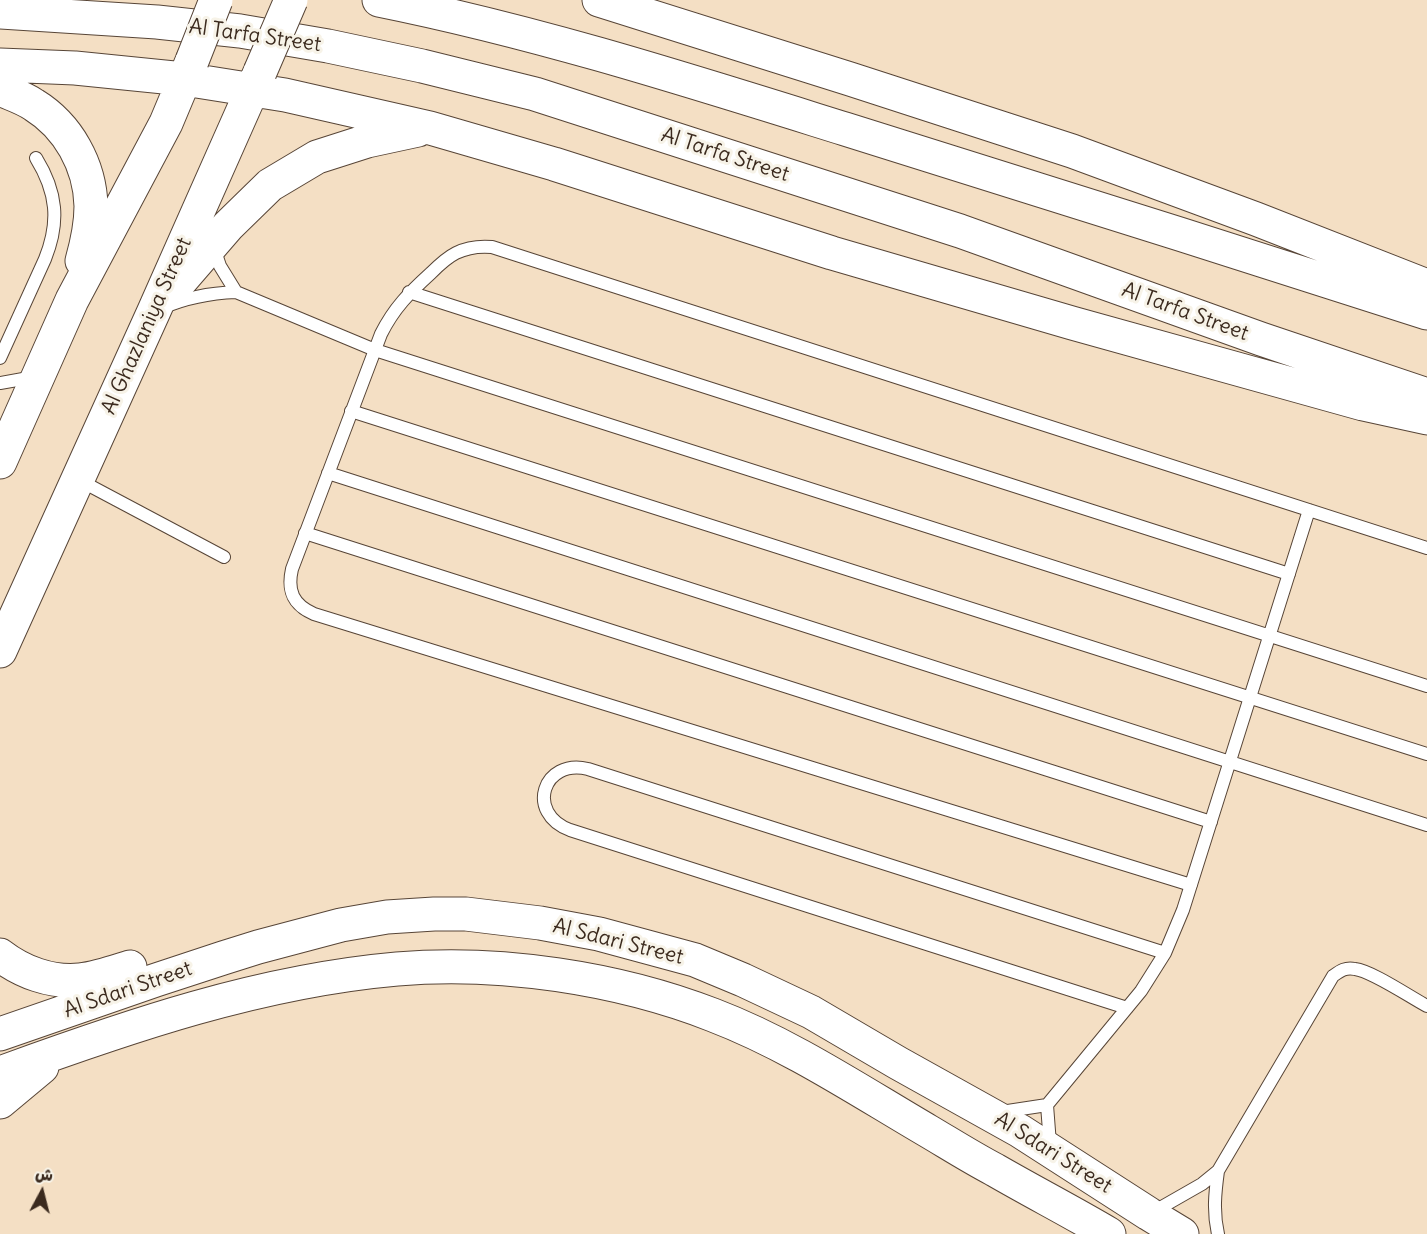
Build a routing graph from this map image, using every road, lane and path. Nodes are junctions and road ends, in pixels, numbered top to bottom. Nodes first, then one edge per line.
1 (216, 0) edge
2 (291, 0) edge
3 (380, 0) edge
4 (602, 1) edge
5 (0, 12) edge
6 (0, 65) edge
7 (188, 70) junction
8 (257, 81) junction
9 (0, 89) edge
10 (430, 128) junction
11 (36, 158) dead end
12 (213, 244) junction
13 (1427, 286) edge
14 (236, 292) junction
15 (409, 292) junction
16 (72, 300) junction
17 (154, 311) junction
18 (1427, 313) edge
19 (375, 350) junction
20 (0, 358) edge
21 (38, 377) junction
22 (0, 383) edge
23 (1427, 395) edge
24 (351, 411) junction
25 (1427, 417) edge
26 (0, 462) edge
27 (328, 473) junction
28 (78, 479) junction
29 (1309, 510) junction
30 (305, 533) junction
31 (1427, 548) edge
32 (224, 557) dead end
33 (1289, 574) junction
34 (1269, 636) junction
35 (0, 651) edge
36 (1427, 686) edge
37 (1250, 698) junction
38 (1427, 754) edge
39 (1230, 761) junction
40 (1211, 822) junction
41 (1427, 825) edge
42 (1191, 885) junction
43 (1165, 953) junction
44 (0, 955) edge
45 (223, 958) junction
46 (1427, 1006) edge
47 (1127, 1008) junction
48 (0, 1034) edge
49 (65, 1050) junction
50 (0, 1073) edge
51 (0, 1102) edge
52 (1047, 1105) junction
53 (991, 1114) junction
54 (1020, 1131) junction
55 (1050, 1149) junction
56 (991, 1168) junction
57 (1218, 1170) junction
58 (1149, 1214) junction
59 (1109, 1234) edge
60 (1182, 1234) edge
61 (1218, 1234) edge

1 - 7 main road, bridge
2 - 8 main road, Al Ghazlaniya Street, bridge
3 - 18 main road
4 - 13 main road
5 - 23 main road, Al Tarfa Street
6 - 7 main road
7 - 8 main road
7 - 16 main road
8 - 10 main road
8 - 17 main road, Al Ghazlaniya Street
9 - 16 main road
10 - 12 main road
10 - 25 main road
11 - 20 lane
12 - 14 lane
12 - 17 main road
14 - 17 lane
14 - 19 lane
15 - 19 lane
15 - 29 lane
15 - 33 lane
16 - 21 main road
17 - 28 main road, Al Ghazlaniya Street
19 - 24 lane
19 - 34 lane
21 - 22 lane
21 - 26 main road
24 - 27 lane
24 - 37 lane
27 - 30 lane
27 - 39 lane
28 - 32 lane
28 - 35 main road, Al Ghazlaniya Street
29 - 31 lane
29 - 33 lane
30 - 40 lane
30 - 42 lane
33 - 34 lane
34 - 36 lane
34 - 37 lane
37 - 38 lane
37 - 39 lane
39 - 40 lane
39 - 41 lane
40 - 42 lane
42 - 43 lane
43 - 47 lane
43 - 47 lane
44 - 45 main road
45 - 48 main road, Al Sdari Street
45 - 53 main road, Al Sdari Street
46 - 57 lane
47 - 52 lane
49 - 50 main road, Al Sdari Street
49 - 51 main road
49 - 56 main road, Al Sdari Street
52 - 53 lane
52 - 55 lane
53 - 54 main road, Al Sdari Street
54 - 55 main road, Al Sdari Street
54 - 56 main road
55 - 58 main road, Al Sdari Street
56 - 59 main road, Al Sdari Street
57 - 58 lane
57 - 61 lane
58 - 60 main road, Al Sdari Street

